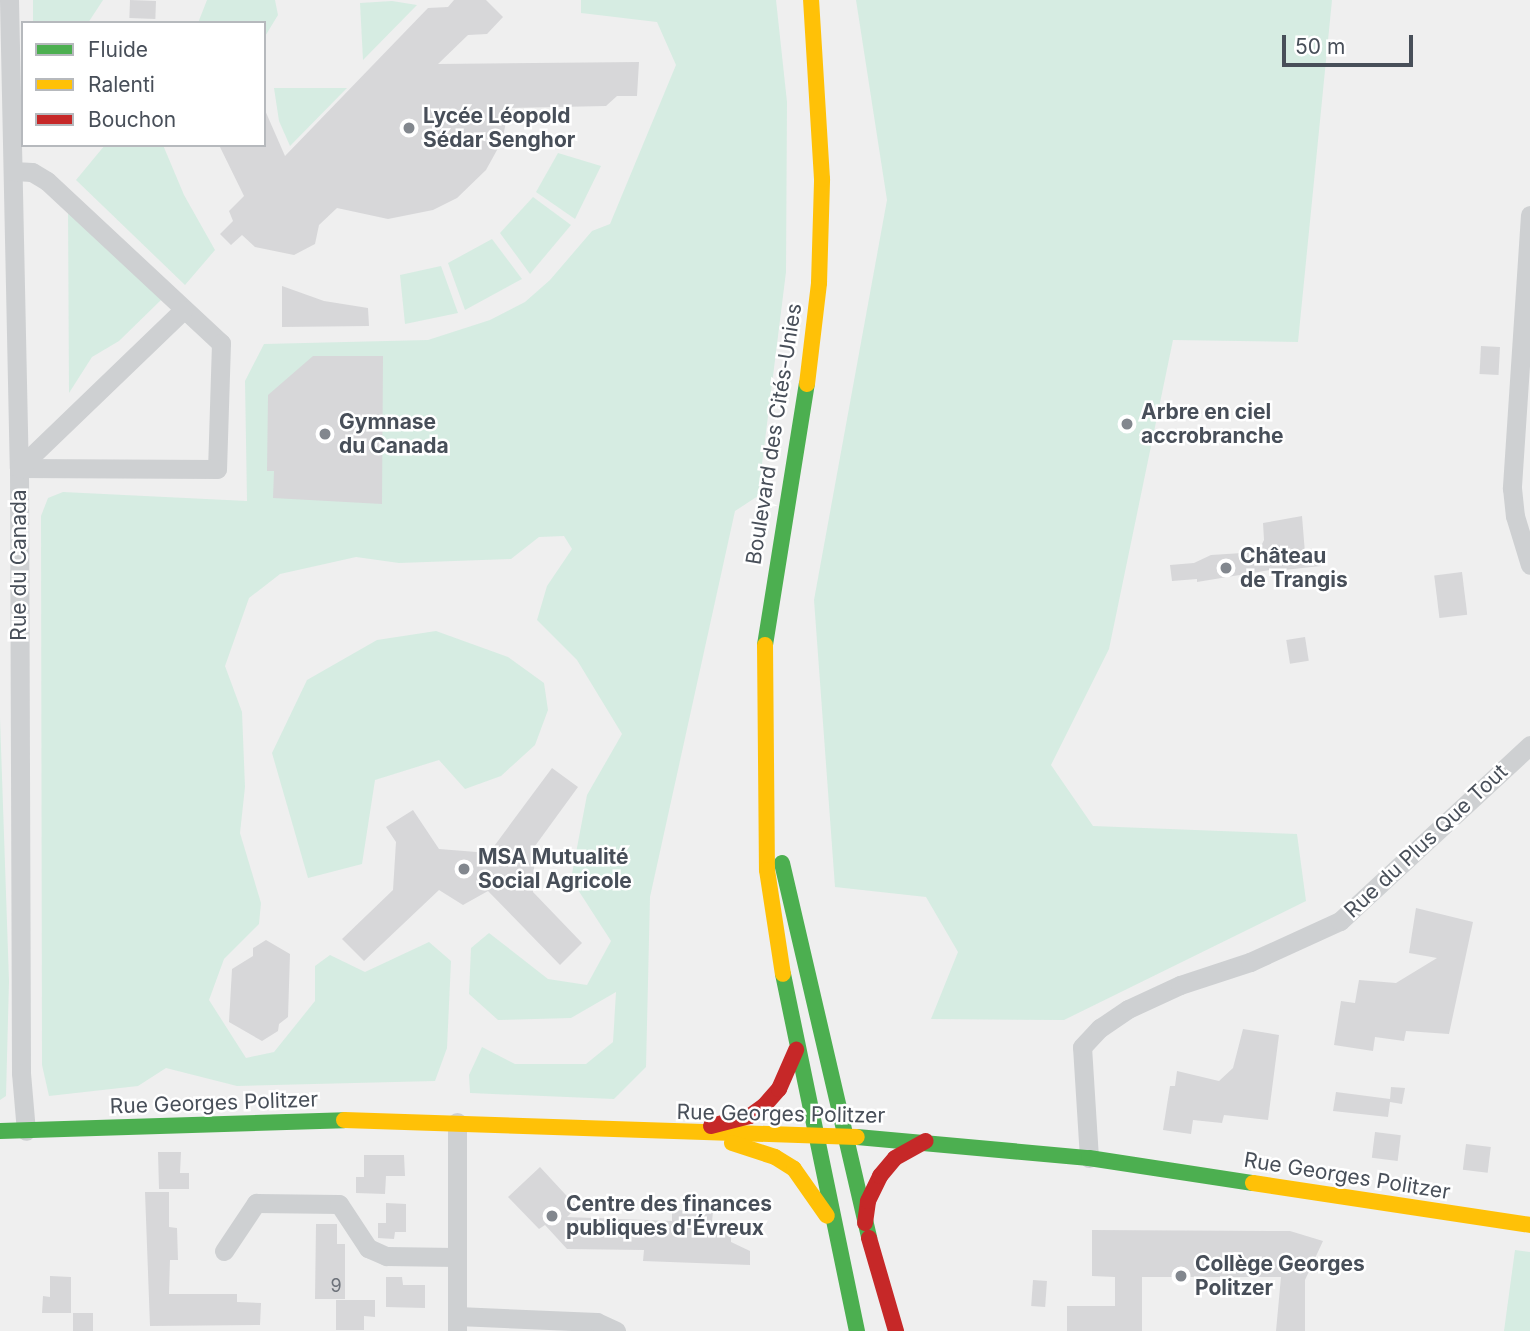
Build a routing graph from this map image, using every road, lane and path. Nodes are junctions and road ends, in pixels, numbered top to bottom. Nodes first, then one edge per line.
1 (9, 0) edge
2 (811, 0) edge
3 (13, 171) junction
4 (1530, 215) edge
5 (183, 310) junction
6 (1525, 389) edge
7 (19, 468) junction
8 (1530, 565) edge
9 (1530, 745) edge
10 (766, 791) junction
11 (796, 1050) junction
12 (457, 1122) junction
13 (0, 1131) edge
14 (26, 1131) junction
15 (685, 1133) junction
16 (814, 1136) junction
17 (846, 1137) junction
18 (926, 1140) junction
19 (1089, 1158) junction
20 (865, 1223) junction
21 (1530, 1224) edge
22 (837, 1234) junction
23 (223, 1251) dead end
24 (455, 1257) junction
25 (457, 1324) edge
26 (616, 1331) edge
27 (857, 1331) edge
28 (896, 1331) edge

1 - 3 street, Rue du Canada
2 - 10 street, Boulevard des Cités-Unies
3 - 5 street
3 - 7 street, Rue du Canada
4 - 6 street
5 - 7 street
5 - 7 street
6 - 8 street
7 - 14 street, Rue du Canada
9 - 19 street, Rue du Plus Que Tout
10 - 11 street, Boulevard des Cités-Unies
10 - 17 street, Boulevard des Cités-Unies
11 - 15 street
11 - 16 street, Boulevard des Cités-Unies
12 - 14 street, Rue Georges Politzer
12 - 15 street, Rue Georges Politzer
12 - 24 street
13 - 14 street, Rue Georges Politzer
15 - 16 street, Rue Georges Politzer
15 - 22 street
16 - 17 street, Rue Georges Politzer
16 - 22 street, Boulevard des Cités-Unies
17 - 18 street, Rue Georges Politzer
17 - 20 street, Boulevard des Cités-Unies
18 - 19 street, Rue Georges Politzer
18 - 20 street
19 - 21 street, Rue Georges Politzer
20 - 28 street, Boulevard des Cités-Unies
22 - 27 street, Boulevard des Cités-Unies
23 - 24 street
24 - 25 street
25 - 26 street

